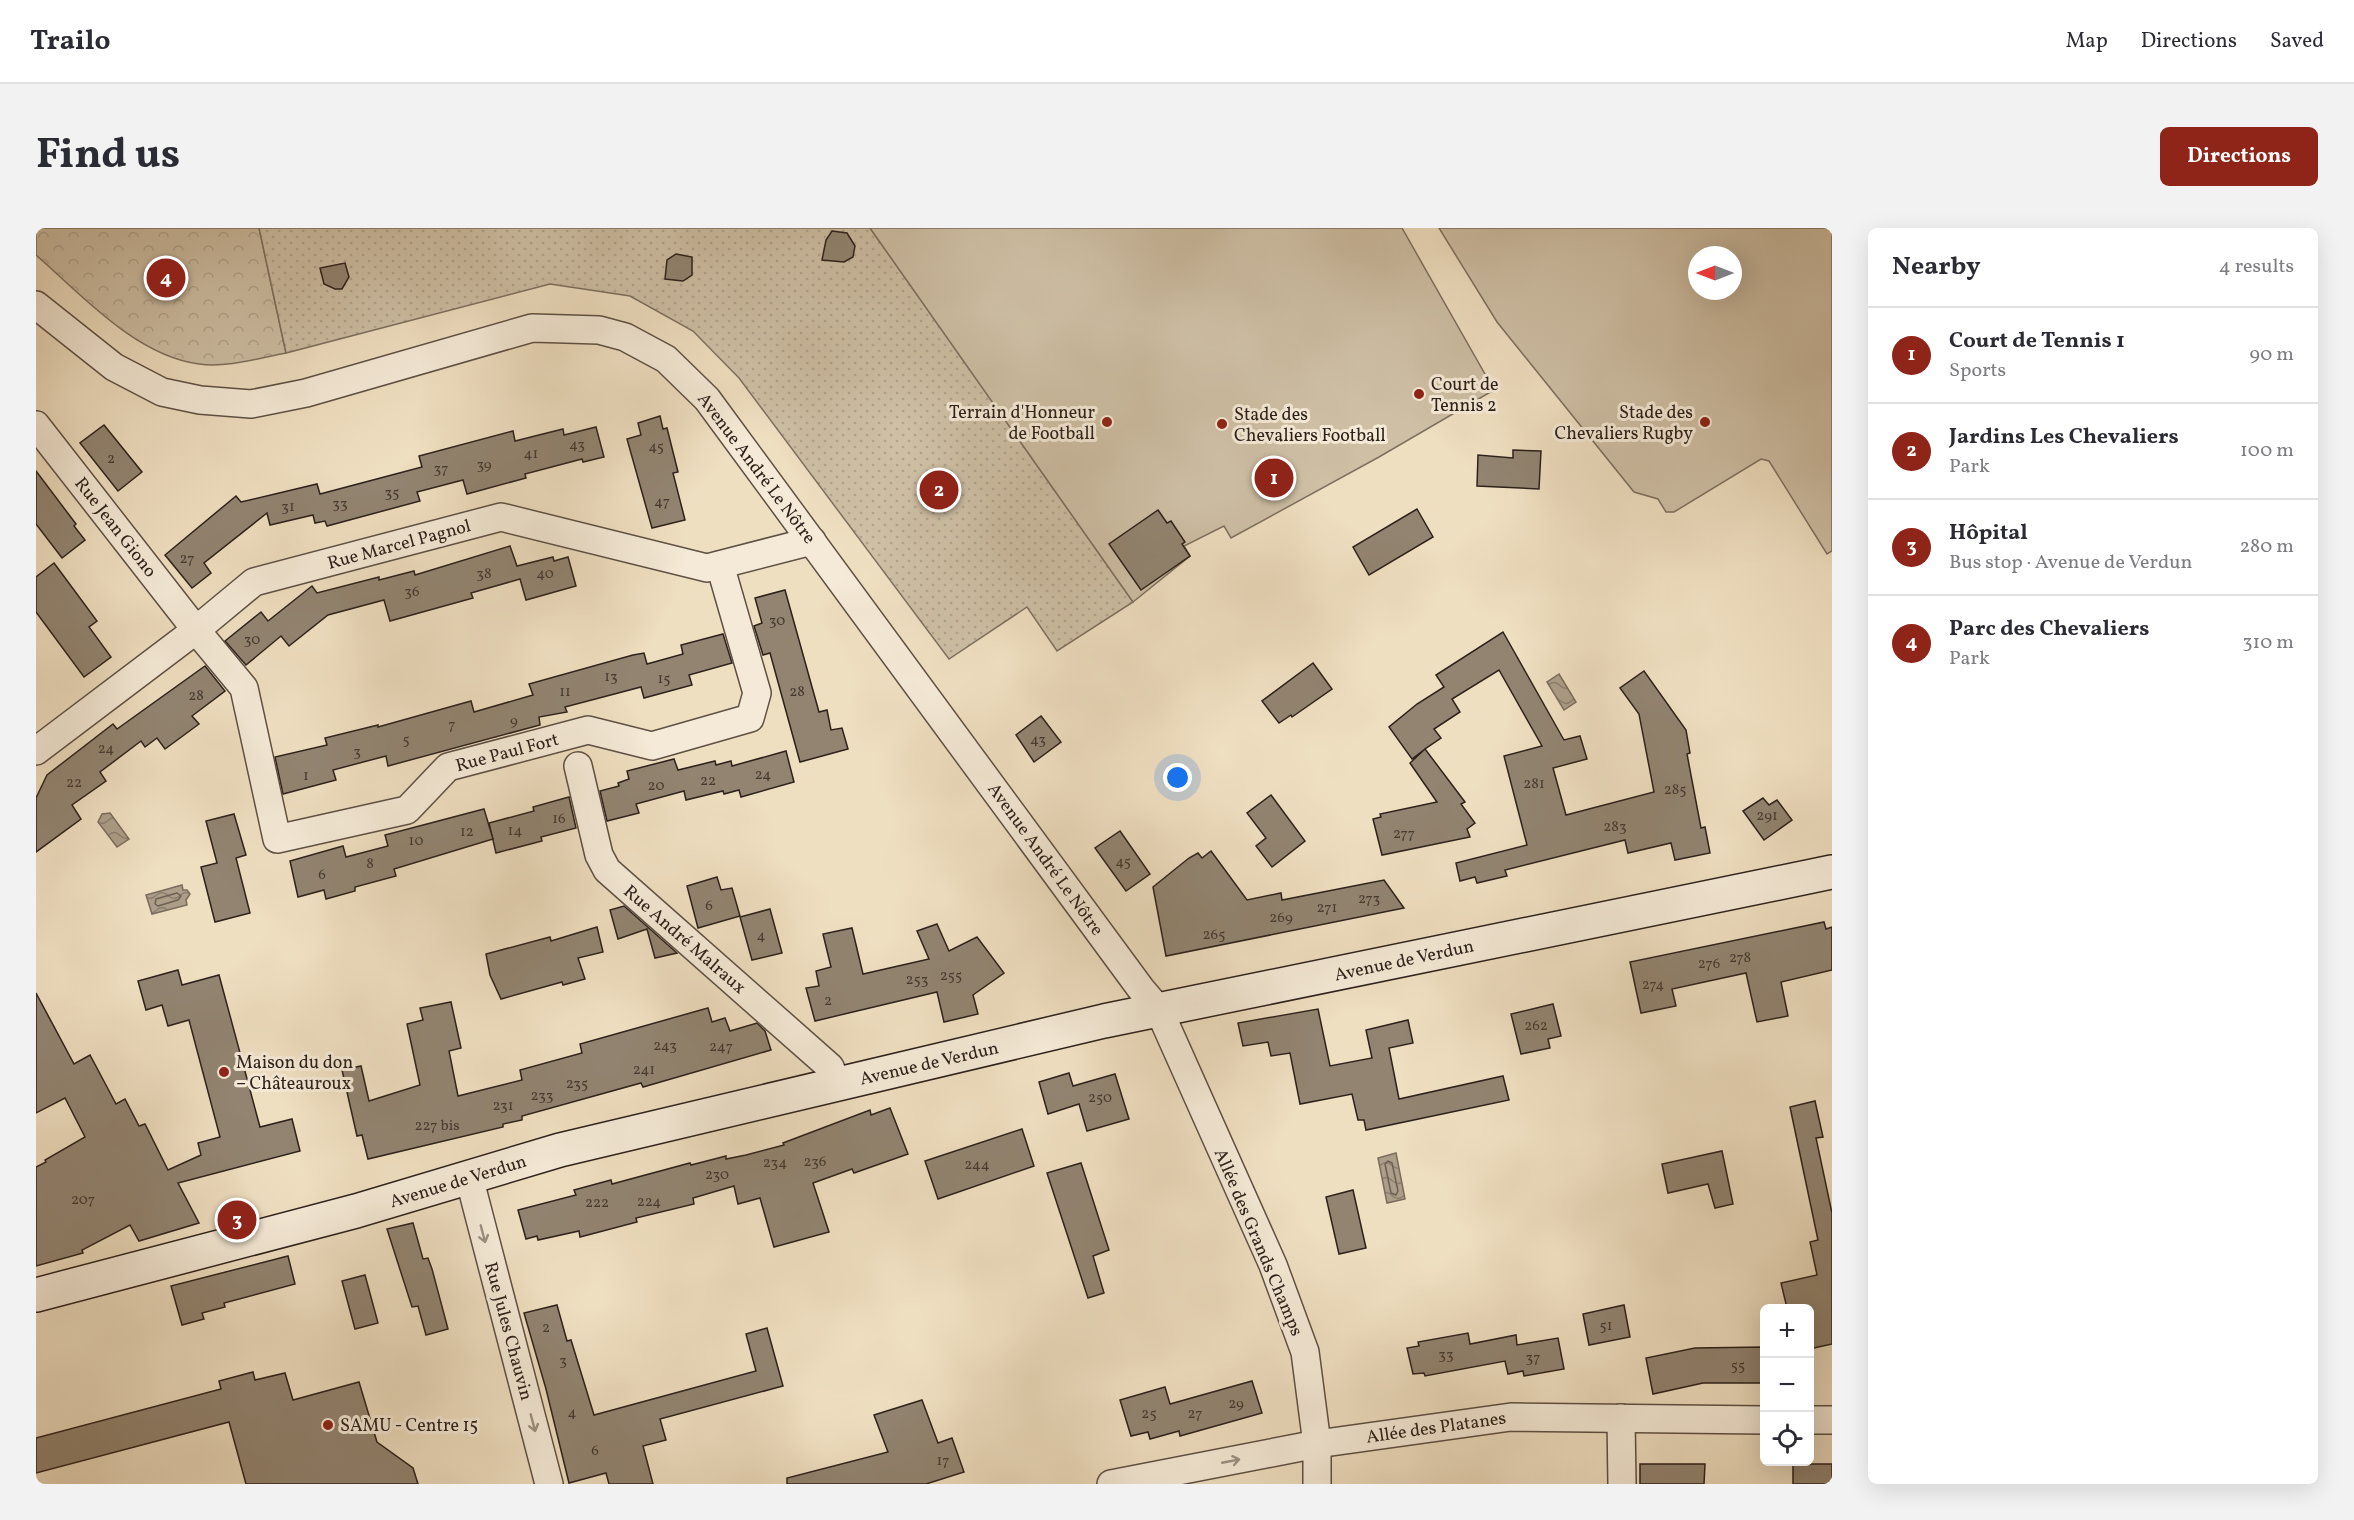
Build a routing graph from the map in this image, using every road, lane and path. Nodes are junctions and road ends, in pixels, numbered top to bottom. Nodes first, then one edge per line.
1 (38, 314) edge
2 (36, 425) edge
3 (812, 541) junction
4 (720, 565) junction
5 (196, 630) junction
6 (36, 751) edge
7 (578, 766) dead end
8 (1832, 872) edge
9 (1159, 1010) junction
10 (837, 1085) junction
11 (469, 1178) junction
12 (36, 1295) edge
13 (1622, 1418) junction
14 (1760, 1419) edge
15 (1814, 1420) edge
16 (1832, 1420) edge
17 (1317, 1444) junction
18 (549, 1484) edge
19 (1111, 1484) edge
20 (1317, 1484) edge
21 (1622, 1484) edge

1 - 3 street, Avenue André Le Nôtre
2 - 5 street, Rue Jean Giono
3 - 4 street, Rue Marcel Pagnol
3 - 9 street, Avenue André Le Nôtre
4 - 5 street, Rue Marcel Pagnol
4 - 5 street, Rue Paul Fort
5 - 6 street, Rue Marcel Pagnol
7 - 10 street, Rue André Malraux
8 - 9 main road, Avenue de Verdun
9 - 10 main road, Avenue de Verdun
9 - 17 street, Allée des Grands Champs
10 - 11 main road, Avenue de Verdun
11 - 12 main road, Avenue de Verdun
11 -> 18 street, Rue Jules Chauvin
13 - 14 street, Allée des Platanes
13 - 17 street, Allée des Platanes
13 - 21 street
15 - 16 street
19 -> 17 street, Allée des Platanes
17 - 20 street, Allée des Grands Champs

